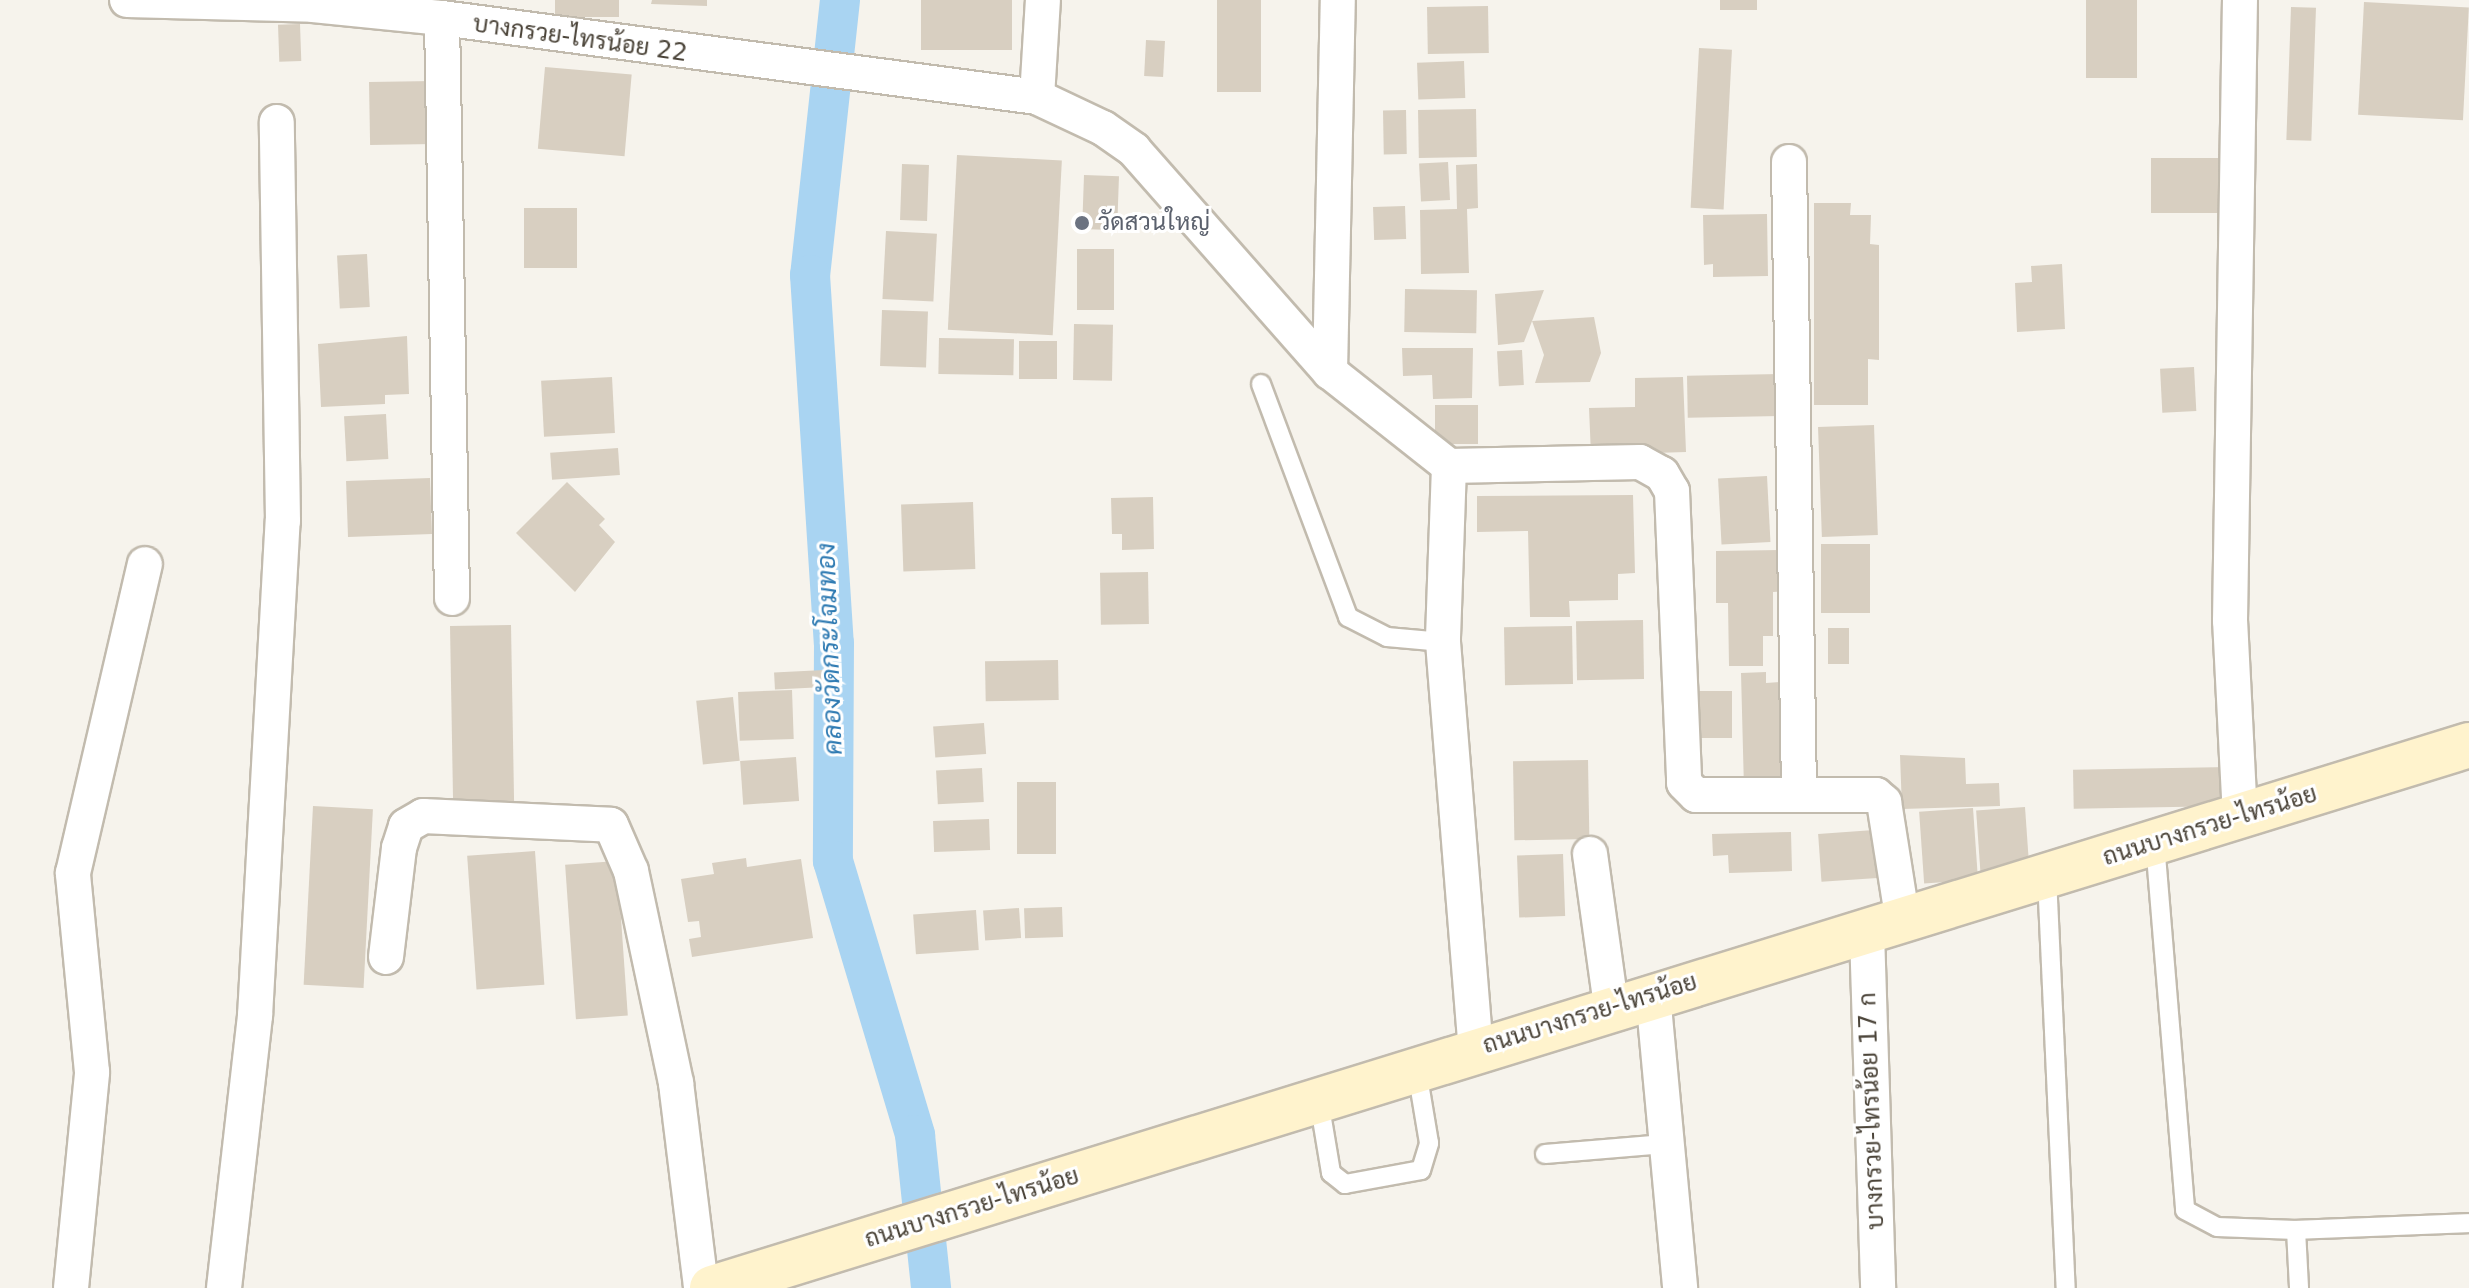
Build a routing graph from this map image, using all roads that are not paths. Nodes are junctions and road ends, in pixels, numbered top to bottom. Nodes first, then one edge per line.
1 (127, 0) edge
2 (1043, 0) edge
3 (1338, 0) edge
4 (2240, 0) edge
5 (349, 4) edge
6 (442, 18) junction
7 (1037, 97) junction
8 (277, 122) dead end
9 (1789, 162) dead end
10 (1330, 372) junction
11 (1261, 384) dead end
12 (1449, 466) junction
13 (145, 564) dead end
14 (452, 598) dead end
15 (1443, 642) junction
16 (2469, 745) edge
17 (1799, 795) junction
18 (2240, 817) junction
19 (2155, 843) junction
20 (1590, 854) dead end
21 (2047, 877) junction
22 (1885, 928) junction
23 (386, 957) dead end
24 (1653, 995) junction
25 (1611, 1006) junction
26 (1476, 1050) junction
27 (1416, 1067) junction
28 (1319, 1098) junction
29 (1665, 1144) junction
30 (1545, 1154) dead end
31 (2469, 1223) edge
32 (2296, 1230) junction
33 (720, 1286) edge
34 (71, 1288) edge
35 (224, 1288) edge
36 (1680, 1288) edge
37 (1878, 1288) edge
38 (2066, 1288) edge
39 (2299, 1288) edge

1 - 5 street, บางกรวย-ไทรน้อย 22
2 - 7 street
3 - 10 street
4 - 18 street
5 - 6 street, บางกรวย-ไทรน้อย 22
6 - 7 street, บางกรวย-ไทรน้อย 22
6 - 14 street
7 - 10 street
8 - 35 street
9 - 17 street
10 - 12 street
11 - 15 lane
12 - 15 street
12 - 17 street, บางกรวย-ไทรน้อย 17 ก
13 - 34 street
15 - 26 street
16 - 18 main road, ถนนบางกรวย-ไทรน้อย
17 - 22 street, บางกรวย-ไทรน้อย 17 ก
18 - 19 main road, ถนนบางกรวย-ไทรน้อย
19 - 21 main road, ถนนบางกรวย-ไทรน้อย
19 - 32 lane
20 - 25 street
21 - 22 main road, ถนนบางกรวย-ไทรน้อย
21 - 38 lane
22 - 24 main road, ถนนบางกรวย-ไทรน้อย
22 - 37 street, บางกรวย-ไทรน้อย 17 ก
23 - 33 street
24 - 25 main road, ถนนบางกรวย-ไทรน้อย
24 - 29 street
25 - 26 main road, ถนนบางกรวย-ไทรน้อย
26 - 27 main road, ถนนบางกรวย-ไทรน้อย
27 - 28 main road, ถนนบางกรวย-ไทรน้อย
27 - 28 lane
28 - 33 main road, ถนนบางกรวย-ไทรน้อย
29 - 30 lane
29 - 36 street
31 - 32 lane
32 - 39 lane

